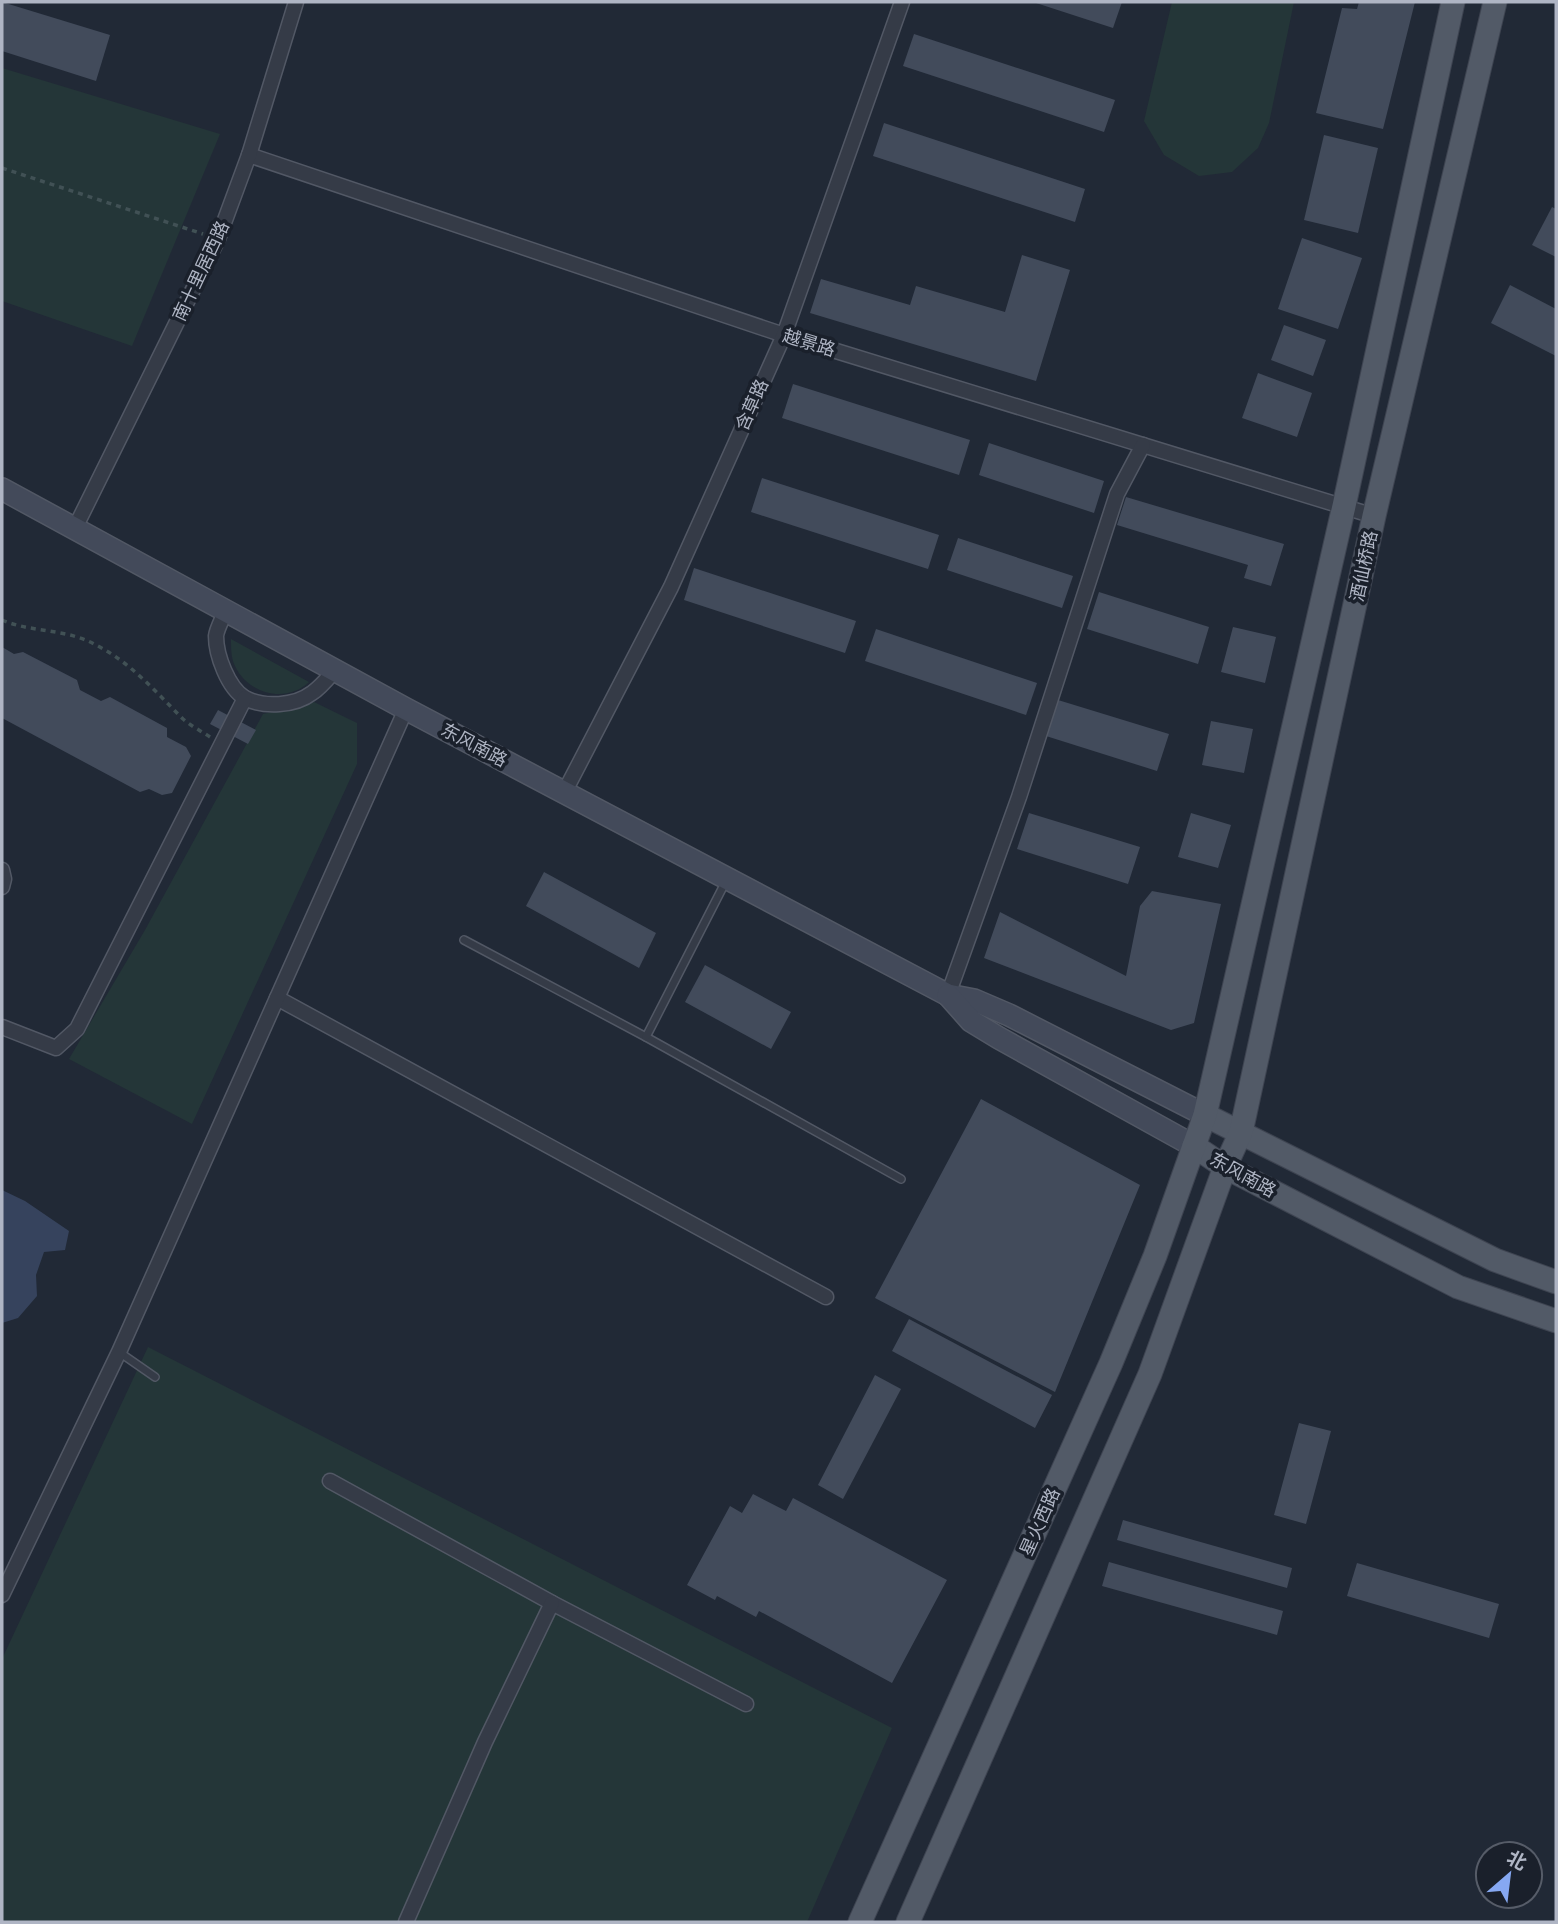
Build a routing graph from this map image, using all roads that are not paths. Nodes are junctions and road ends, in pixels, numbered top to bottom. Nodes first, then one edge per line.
1 (296, 2) edge
2 (902, 2) edge
3 (1453, 2) edge
4 (1495, 2) edge
5 (249, 155) junction
6 (784, 335) junction
7 (1143, 445) junction
8 (2, 489) edge
9 (1344, 506) junction
10 (1374, 516) junction
11 (75, 527) junction
12 (226, 610) junction
13 (335, 670) junction
14 (245, 698) junction
15 (406, 709) junction
16 (564, 793) junction
17 (2, 870) edge
18 (727, 879) junction
19 (2, 887) edge
20 (464, 940) dead end
21 (948, 995) junction
22 (277, 998) junction
23 (2, 1027) edge
24 (646, 1037) junction
25 (1205, 1115) junction
26 (1241, 1132) junction
27 (1194, 1146) junction
28 (1225, 1167) junction
29 (901, 1179) dead end
30 (1556, 1282) edge
31 (826, 1297) dead end
32 (1556, 1321) edge
33 (119, 1352) junction
34 (155, 1377) dead end
35 (330, 1481) dead end
36 (2, 1595) edge
37 (552, 1603) junction
38 (746, 1704) dead end
39 (406, 1922) edge
40 (860, 1922) edge
41 (908, 1922) edge

1 - 5 street, 南十里居西路
2 - 6 street, 含草路
3 - 9 main road, 酒仙桥路
4 - 10 main road, 酒仙桥路
5 - 6 street, 越景路
5 - 11 street, 南十里居西路
6 - 7 street, 越景路
6 - 16 street, 含草路
7 - 9 street, 越景路
7 - 21 street
8 - 11 street, 东风南路
9 - 10 street, 越景路
9 - 25 main road, 酒仙桥路
10 - 26 main road, 酒仙桥路
11 - 12 street, 东风南路
12 - 13 street, 东风南路
12 - 14 street
13 - 14 street
13 - 15 street, 东风南路
14 - 23 street
15 - 16 street, 东风南路
15 - 22 street
16 - 18 street, 东风南路
17 - 19 street
18 - 21 street, 东风南路
18 - 24 lane
20 - 24 lane
21 - 25 street, 东风南路
21 - 27 street, 东风南路
22 - 31 street
22 - 33 street
24 - 29 lane
25 - 26 main road, 东风南路
25 - 27 main road, 星火西路
26 - 28 main road
26 - 30 main road, 东风南路
27 - 28 main road, 东风南路
27 - 40 main road, 星火西路
28 - 32 main road, 东风南路
28 - 41 main road
33 - 34 lane
33 - 36 street
35 - 37 street
37 - 38 street
37 - 39 street

